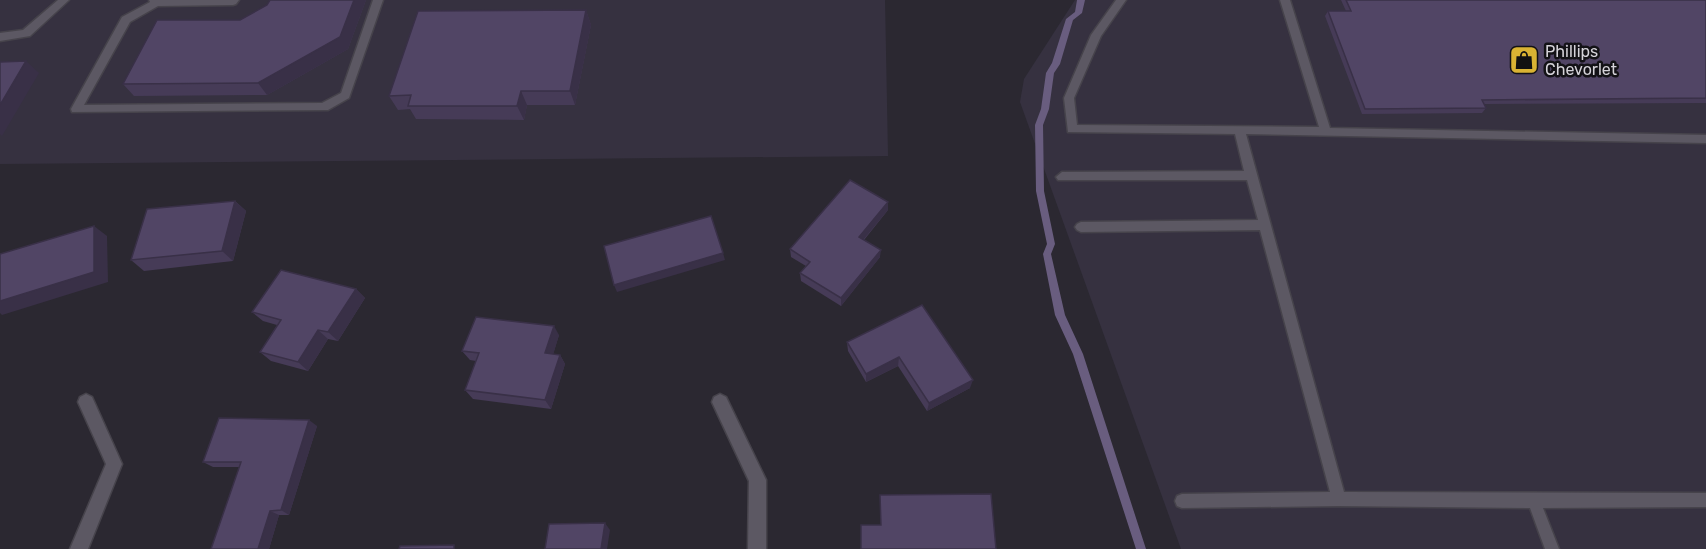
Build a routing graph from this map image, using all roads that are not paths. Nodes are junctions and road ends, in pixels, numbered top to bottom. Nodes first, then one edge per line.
1 (64, 0) edge
2 (234, 0) edge
3 (378, 0) edge
4 (1121, 0) edge
5 (1285, 0) edge
6 (155, 1) edge
7 (178, 1) edge
8 (0, 37) edge
9 (1239, 130) junction
10 (1326, 132) junction
11 (1706, 139) edge
12 (1251, 175) junction
13 (1062, 177) dead end
14 (1265, 225) junction
15 (1081, 227) dead end
16 (86, 402) dead end
17 (720, 402) dead end
18 (1338, 499) junction
19 (1706, 500) edge
20 (1182, 501) dead end
21 (1534, 501) junction
22 (79, 549) edge
23 (757, 549) edge
24 (1552, 549) edge

1 - 8 lane
2 - 7 lane
3 - 6 lane
4 - 9 lane
5 - 10 lane
6 - 7 lane
9 - 10 lane
9 - 12 lane
10 - 11 lane
12 - 13 lane
12 - 14 lane
14 - 15 lane
14 - 18 lane
16 - 22 street
17 - 23 street
18 - 20 lane
18 - 21 lane
19 - 21 lane
21 - 24 lane

